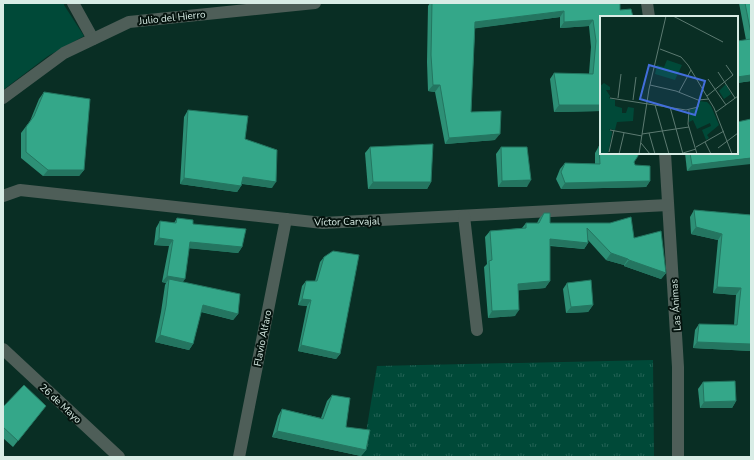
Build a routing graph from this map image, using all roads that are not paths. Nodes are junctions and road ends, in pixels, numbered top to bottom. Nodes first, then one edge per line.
1 (73, 3) edge
2 (315, 3) edge
3 (647, 3) edge
4 (649, 16) edge
5 (93, 39) junction
6 (3, 98) edge
7 (665, 154) edge
8 (4, 192) edge
9 (668, 205) junction
10 (464, 216) junction
11 (286, 219) junction
12 (477, 330) dead end
13 (3, 349) edge
14 (119, 457) edge
15 (239, 457) edge
16 (678, 457) edge

1 - 5 street
2 - 5 street, Julio del Hierro
3 - 4 street
5 - 6 street, Julio del Hierro
7 - 9 street, Las Ánimas
8 - 11 street, Víctor Carvajal
9 - 10 street, Víctor Carvajal
9 - 16 street, Las Ánimas
10 - 11 street, Víctor Carvajal
10 - 12 street
11 - 15 street, Flavio Alfaro
13 - 14 street, 26 de Mayo

